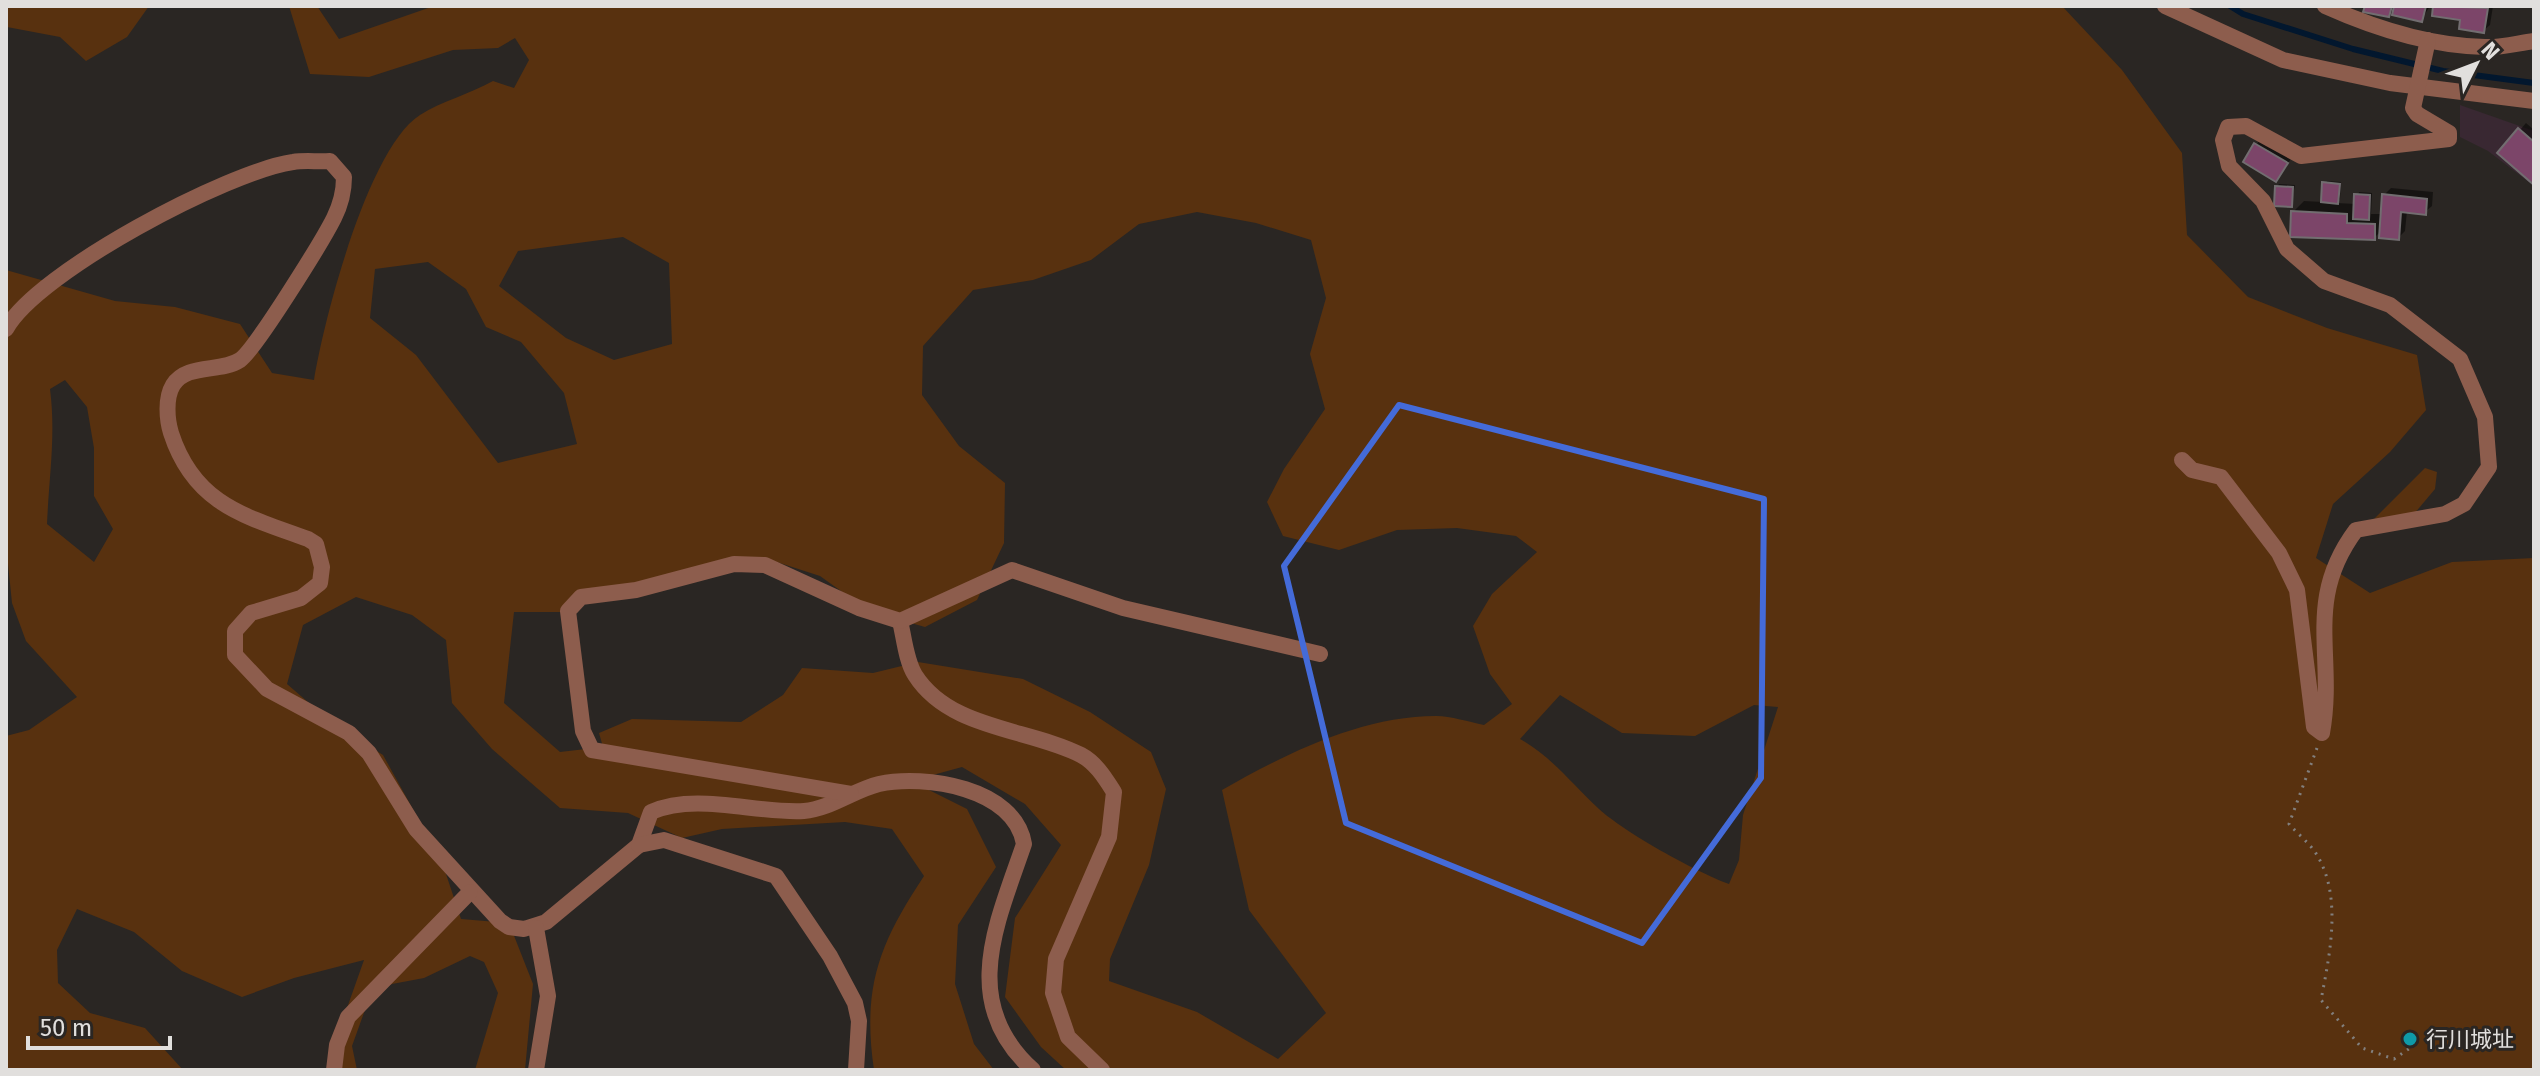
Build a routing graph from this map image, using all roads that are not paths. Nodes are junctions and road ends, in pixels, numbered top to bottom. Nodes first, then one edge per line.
1 (2165, 6) edge
2 (2325, 6) edge
3 (2428, 40) junction
4 (2534, 41) edge
5 (2418, 85) junction
6 (2534, 101) edge
7 (6, 329) edge
8 (2182, 460) dead end
9 (900, 621) junction
10 (1320, 654) dead end
11 (852, 794) junction
12 (639, 845) junction
13 (470, 892) junction
14 (536, 928) junction
15 (334, 1070) edge
16 (536, 1070) edge
17 (856, 1070) edge
18 (1033, 1070) edge
19 (1102, 1070) edge

1 - 5 street
2 - 3 street
3 - 4 street
3 - 5 street
5 - 6 street
5 - 8 street
7 - 13 street
9 - 10 street
9 - 11 street
9 - 19 street
11 - 12 street
11 - 18 street
12 - 14 street
12 - 17 street
13 - 14 street
13 - 15 street
14 - 16 street

